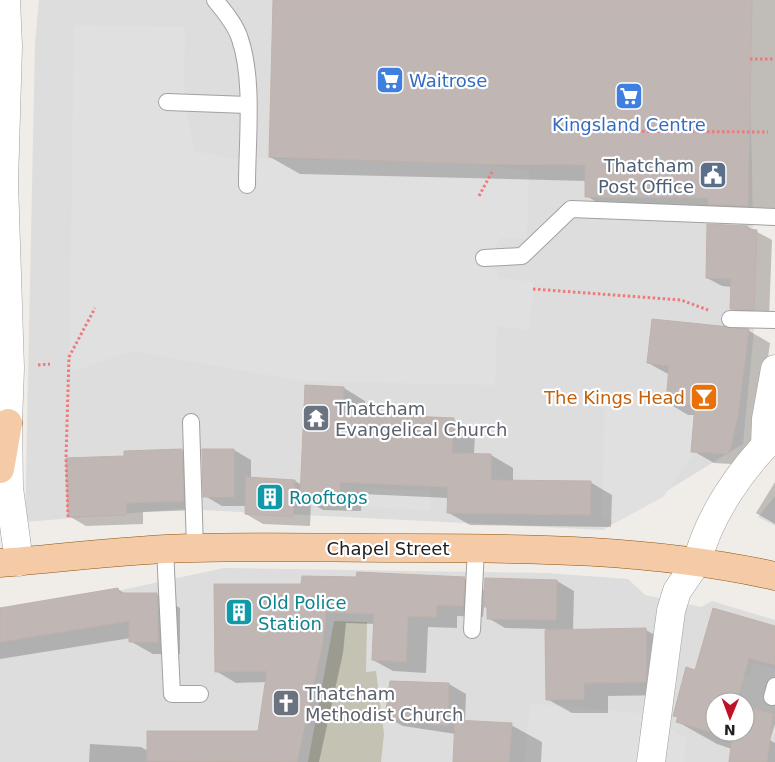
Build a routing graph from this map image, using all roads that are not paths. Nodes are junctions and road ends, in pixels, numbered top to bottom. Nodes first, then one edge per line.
1 (6, 0) edge
2 (215, 0) edge
3 (167, 102) dead end
4 (248, 105) junction
5 (247, 185) dead end
6 (775, 218) edge
7 (484, 258) dead end
8 (730, 319) road end
9 (775, 320) edge
10 (775, 369) edge
11 (191, 422) dead end
12 (8, 424) junction
13 (770, 440) edge
14 (0, 469) edge
15 (195, 548) junction
16 (476, 548) junction
17 (165, 549) junction
18 (9, 562) edge
19 (697, 562) junction
20 (775, 576) edge
21 (472, 630) dead end
22 (200, 694) dead end
23 (651, 762) edge

1 - 12 street
2 - 4 lane
3 - 4 lane
4 - 5 lane
6 - 7 lane
8 - 9 lane
10 - 13 street
11 - 15 lane
12 - 14 main road
12 - 18 street
13 - 19 street
15 - 16 main road, Chapel Street
15 - 17 main road, Chapel Street
16 - 19 main road, Chapel Street
16 - 21 lane
17 - 18 main road, Chapel Street
17 - 22 lane
19 - 20 main road, Chapel Street
19 - 23 street

